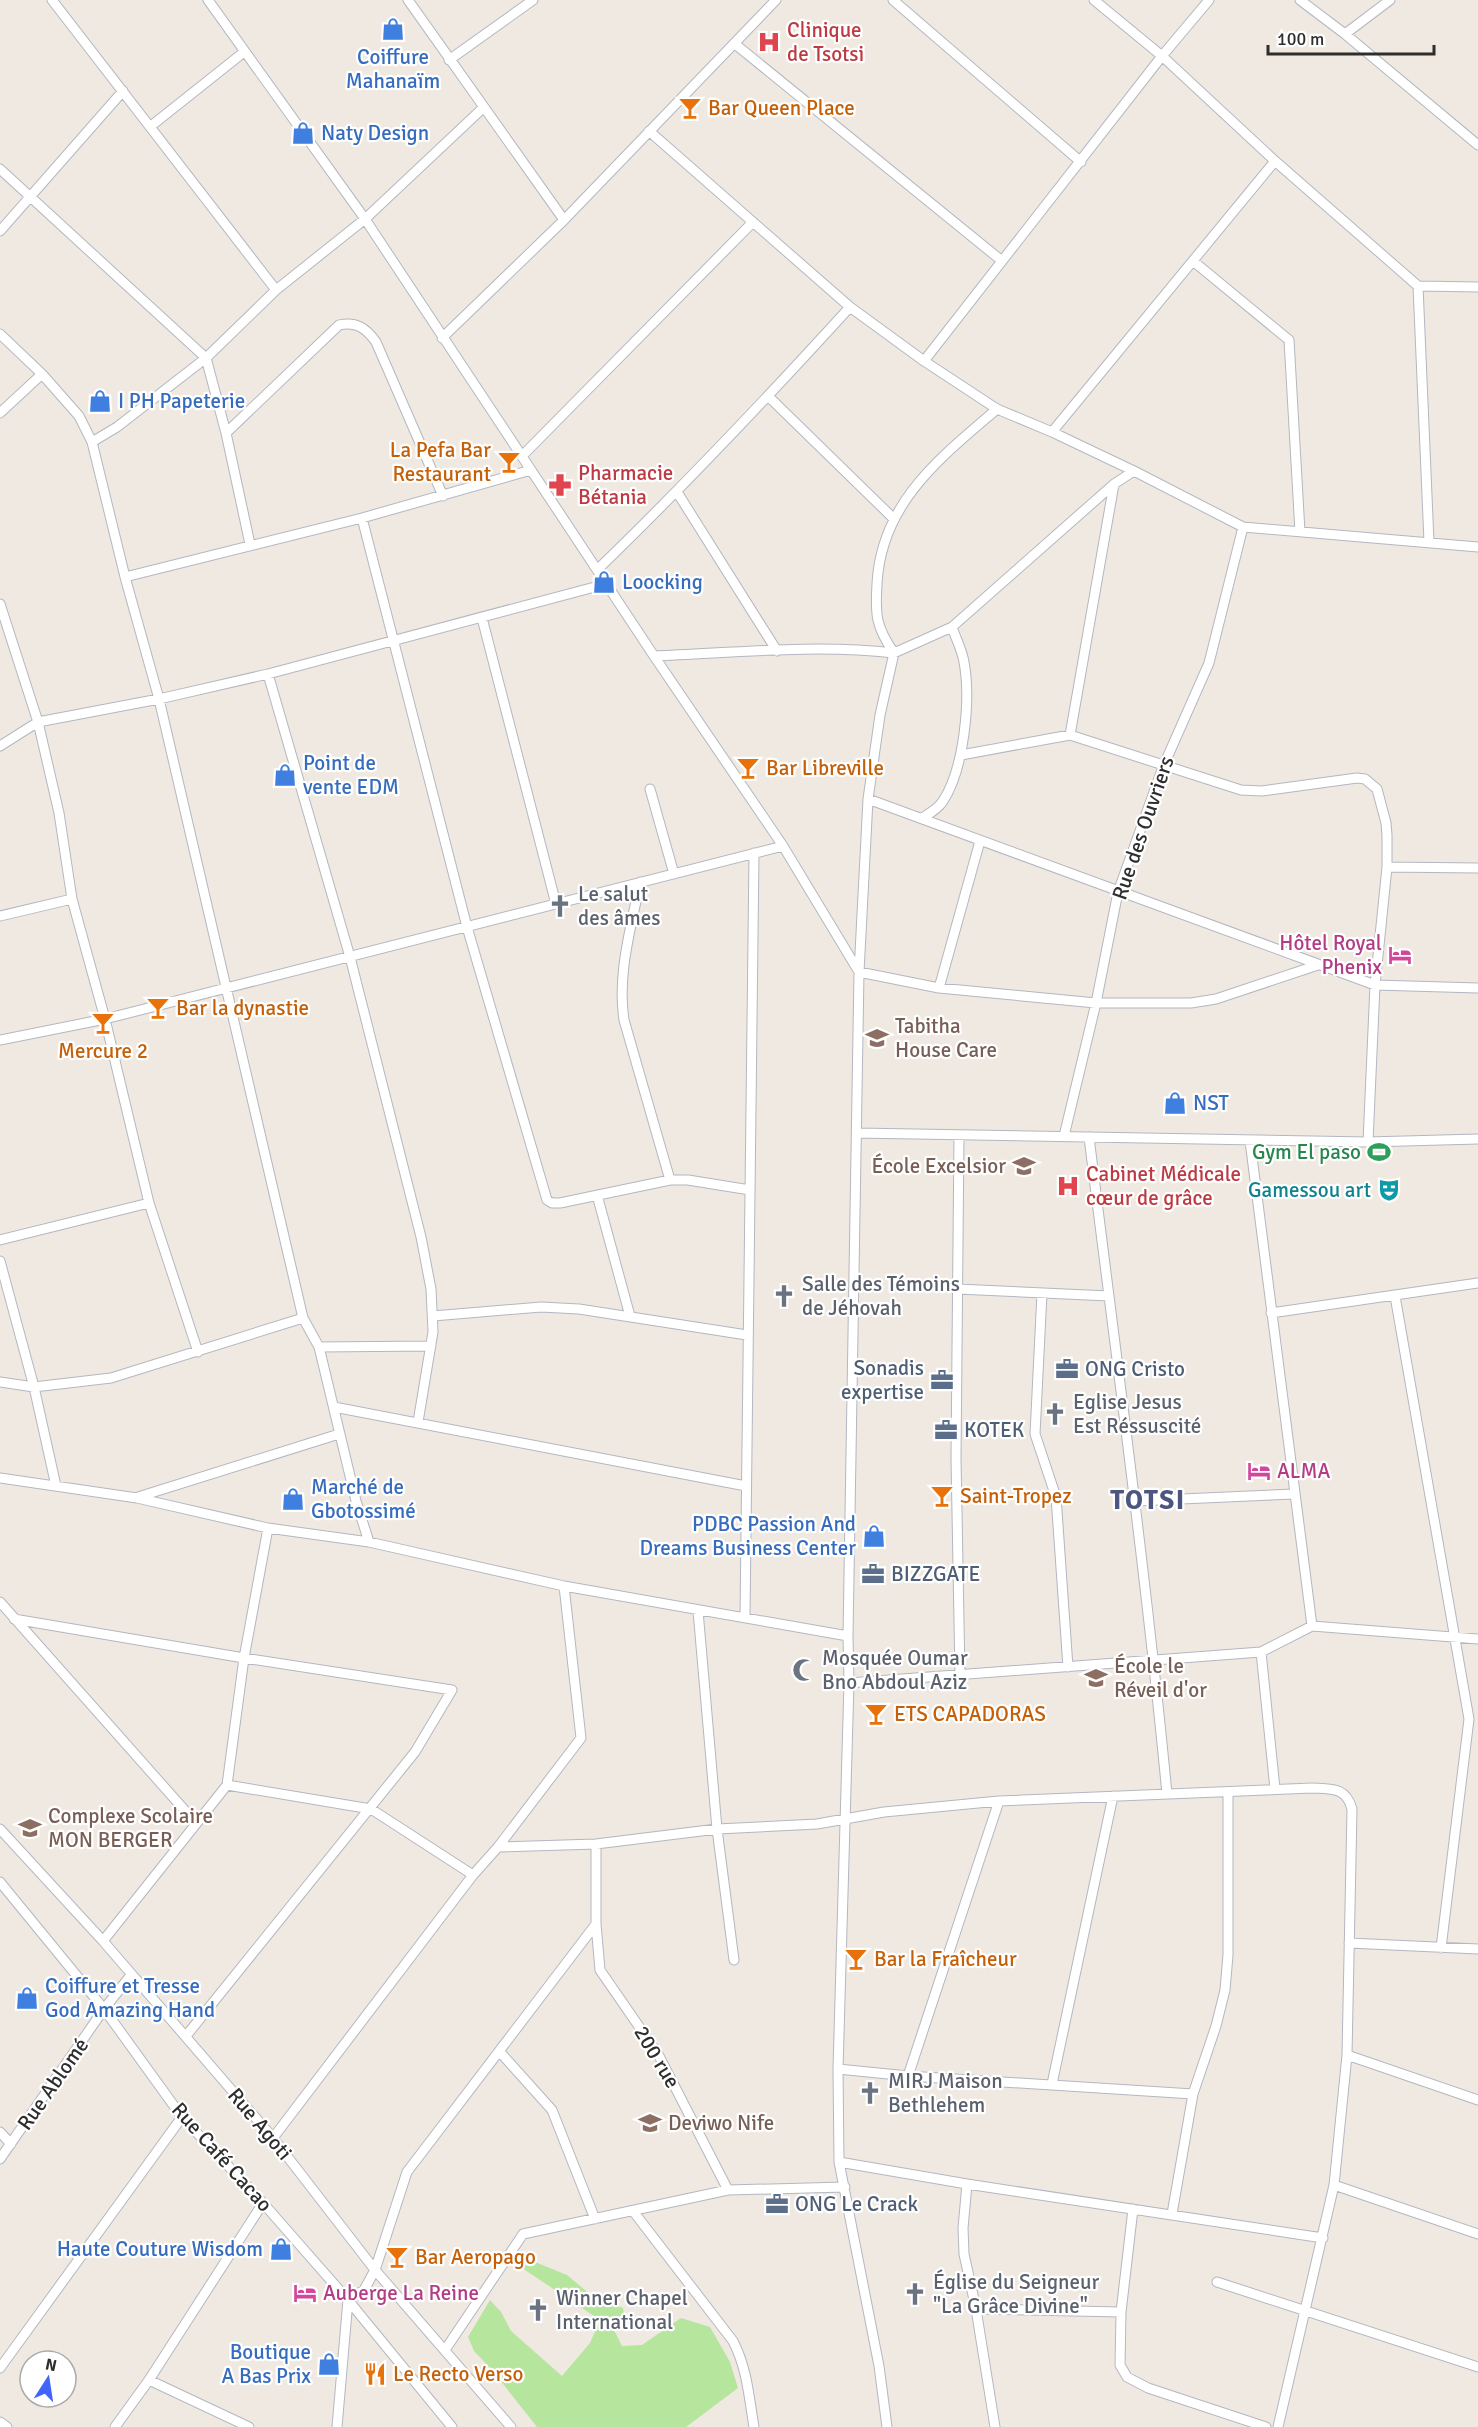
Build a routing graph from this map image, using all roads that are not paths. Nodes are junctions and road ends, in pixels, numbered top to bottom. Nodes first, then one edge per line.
1 (52, 0) edge
2 (208, 0) edge
3 (408, 0) edge
4 (533, 0) edge
5 (776, 0) edge
6 (893, 0) edge
7 (1094, 0) edge
8 (1209, 0) edge
9 (1300, 0) edge
10 (1390, 0) edge
11 (1345, 34) junction
12 (735, 44) junction
13 (244, 52) junction
14 (1162, 56) junction
15 (449, 60) junction
16 (123, 91) junction
17 (484, 107) junction
18 (151, 126) junction
19 (649, 131) junction
20 (1478, 145) edge
21 (1275, 160) junction
22 (1081, 162) junction
23 (0, 169) edge
24 (29, 197) junction
25 (365, 219) junction
26 (564, 220) junction
27 (753, 222) junction
28 (0, 231) edge
29 (1002, 261) junction
30 (1193, 261) junction
31 (1418, 286) junction
32 (1478, 287) edge
33 (276, 290) junction
34 (850, 307) junction
35 (0, 334) edge
36 (442, 338) junction
37 (206, 358) junction
38 (924, 361) junction
39 (42, 374) junction
40 (769, 397) junction
41 (997, 409) junction
42 (0, 413) edge
43 (1052, 432) junction
44 (226, 433) junction
45 (92, 442) junction
46 (522, 456) junction
47 (531, 470) junction
48 (1134, 471) junction
49 (1114, 484) junction
50 (677, 492) junction
51 (443, 496) junction
52 (362, 518) junction
53 (893, 518) junction
54 (1243, 527) junction
55 (1300, 532) junction
56 (1429, 542) junction
57 (250, 544) junction
58 (1478, 547) edge
59 (597, 570) junction
60 (125, 577) junction
61 (606, 584) junction
62 (0, 604) edge
63 (482, 618) junction
64 (952, 627) junction
65 (393, 640) junction
66 (777, 651) junction
67 (894, 653) junction
68 (654, 656) junction
69 (268, 674) junction
70 (159, 699) junction
71 (38, 722) junction
72 (1070, 735) junction
73 (0, 746) edge
74 (961, 754) junction
75 (1163, 766) junction
76 (650, 789) dead end
77 (868, 799) junction
78 (922, 818) junction
79 (980, 841) junction
80 (783, 846) junction
81 (754, 854) junction
82 (1387, 867) junction
83 (1478, 868) edge
84 (674, 874) junction
85 (640, 882) junction
86 (1118, 892) junction
87 (72, 899) junction
88 (556, 904) junction
89 (0, 916) edge
90 (467, 927) junction
91 (350, 957) junction
92 (1318, 965) junction
93 (859, 972) junction
94 (1375, 985) junction
95 (225, 988) junction
96 (939, 988) junction
97 (1478, 988) edge
98 (1096, 1003) junction
99 (105, 1019) junction
100 (0, 1040) edge
101 (857, 1133) junction
102 (959, 1135) junction
103 (1064, 1136) junction
104 (1089, 1137) junction
105 (1478, 1139) edge
106 (1250, 1141) junction
107 (1368, 1142) junction
108 (670, 1180) junction
109 (750, 1190) junction
110 (597, 1195) junction
111 (149, 1203) junction
112 (0, 1240) edge
113 (0, 1261) edge
114 (1478, 1283) edge
115 (957, 1289) junction
116 (1042, 1293) junction
117 (1109, 1296) junction
118 (1395, 1296) junction
119 (1271, 1313) junction
120 (433, 1316) junction
121 (630, 1316) junction
122 (303, 1318) junction
123 (747, 1335) junction
124 (431, 1346) junction
125 (319, 1347) junction
126 (198, 1352) junction
127 (0, 1382) edge
128 (34, 1387) junction
129 (333, 1407) junction
130 (418, 1422) junction
131 (339, 1434) junction
132 (0, 1478) edge
133 (56, 1486) junction
134 (746, 1486) junction
135 (1294, 1494) junction
136 (136, 1498) junction
137 (1136, 1501) junction
138 (268, 1528) junction
139 (369, 1542) junction
140 (564, 1586) junction
141 (0, 1602) edge
142 (698, 1611) junction
143 (745, 1617) junction
144 (14, 1619) junction
145 (1312, 1626) junction
146 (848, 1636) junction
147 (1455, 1638) junction
148 (1478, 1639) edge
149 (1261, 1653) junction
150 (244, 1658) junction
151 (1154, 1660) junction
152 (1068, 1667) junction
153 (960, 1676) junction
154 (849, 1683) junction
155 (227, 1785) junction
156 (1275, 1789) junction
157 (1228, 1792) junction
158 (1167, 1794) junction
159 (1113, 1796) junction
160 (999, 1801) junction
161 (371, 1809) junction
162 (843, 1820) junction
163 (196, 1824) junction
164 (0, 1829) edge
165 (717, 1830) junction
166 (596, 1844) junction
167 (498, 1847) junction
168 (473, 1875) junction
169 (0, 1882) edge
170 (596, 1924) junction
171 (103, 1941) junction
172 (1349, 1943) junction
173 (1441, 1948) junction
174 (1478, 1949) edge
175 (734, 1960) dead end
176 (131, 1975) junction
177 (104, 2009) junction
178 (186, 2036) junction
179 (500, 2052) junction
180 (1347, 2055) junction
181 (838, 2069) junction
182 (908, 2076) junction
183 (1052, 2084) junction
184 (1193, 2094) junction
185 (1478, 2100) edge
186 (182, 2117) junction
187 (0, 2132) edge
188 (273, 2138) junction
189 (11, 2144) junction
190 (0, 2159) edge
191 (839, 2162) junction
192 (967, 2184) junction
193 (1334, 2186) junction
194 (845, 2187) junction
195 (728, 2190) junction
196 (263, 2203) junction
197 (1133, 2209) junction
198 (633, 2211) junction
199 (1172, 2214) junction
200 (595, 2219) junction
201 (1478, 2234) edge
202 (1323, 2238) junction
203 (375, 2270) junction
204 (1217, 2282) dead end
205 (348, 2300) junction
206 (976, 2309) junction
207 (1305, 2311) junction
208 (1121, 2312) junction
209 (446, 2350) junction
210 (1478, 2367) edge
211 (0, 2368) edge
212 (149, 2380) junction
213 (0, 2422) edge
214 (7, 2427) edge
215 (115, 2427) edge
216 (249, 2427) edge
217 (337, 2427) edge
218 (452, 2427) edge
219 (511, 2427) edge
220 (754, 2427) edge
221 (887, 2427) edge
222 (995, 2427) edge
223 (1266, 2427) edge
224 (1278, 2427) edge

1 - 16 street
2 - 13 street
3 - 15 street
4 - 15 street
5 - 12 street
6 - 22 street
7 - 14 street
8 - 14 street
9 - 11 street
10 - 11 street
11 - 20 street
12 - 19 street
12 - 29 street
13 - 18 street
13 - 25 street
14 - 21 street
14 - 22 street
15 - 17 street
16 - 18 street
16 - 24 street
17 - 25 street
17 - 26 street
18 - 33 street
19 - 26 street
19 - 27 street
21 - 30 street
21 - 31 street
22 - 29 street
23 - 24 street
24 - 28 street
24 - 37 street
25 - 33 street
25 - 36 street
26 - 36 street
27 - 34 street
27 - 46 street
29 - 38 street
30 - 43 street
30 - 55 street
31 - 32 street
31 - 56 street
33 - 37 street
34 - 38 street
34 - 40 street
35 - 39 street
36 - 46 street
37 - 44 street
37 - 45 street
38 - 41 street
39 - 42 street
39 - 45 street
40 - 50 street
40 - 53 street
41 - 43 street
41 - 53 street
43 - 48 street
44 - 51 street
44 - 57 street
45 - 60 street
46 - 47 street
47 - 51 street
47 - 59 street
48 - 49 street
48 - 54 street
49 - 64 street
49 - 72 street
50 - 59 street
50 - 66 street
51 - 52 street
52 - 57 street
52 - 65 street
53 - 67 street
54 - 55 street
54 - 75 street, Rue des Ouvriers
55 - 56 street
56 - 58 street
57 - 60 street
59 - 61 street
60 - 70 street
61 - 63 street
61 - 68 street
62 - 71 street
63 - 65 street
63 - 88 street
64 - 67 street
64 - 74 street
65 - 69 street
65 - 90 street
66 - 67 street
66 - 68 street
67 - 77 street
68 - 80 street
69 - 70 street
69 - 91 street
70 - 71 street
70 - 95 street
71 - 73 street
71 - 87 street
72 - 74 street
72 - 75 street
74 - 78 street
75 - 82 street
75 - 86 street, Rue des Ouvriers
76 - 84 street
77 - 78 street
77 - 93 street
78 - 79 street
79 - 86 street
79 - 96 street
80 - 81 street
80 - 93 street
81 - 84 street
81 - 109 street
82 - 83 street
82 - 94 street
84 - 85 street
85 - 88 street
85 - 108 street
86 - 92 street
86 - 98 street, Rue des Ouvriers
87 - 89 street
87 - 99 street
88 - 90 street
90 - 91 street
90 - 110 street
91 - 95 street
91 - 120 street
92 - 94 street
92 - 98 street
93 - 96 street
93 - 101 street
94 - 97 street
94 - 107 street
95 - 99 street
95 - 122 street
96 - 98 street
98 - 103 street, Rue des Ouvriers
99 - 100 street
99 - 111 street
101 - 102 street
101 - 146 street
102 - 103 street
102 - 115 street
103 - 104 street
104 - 106 street
104 - 117 street
105 - 107 street
106 - 107 street
106 - 119 street
108 - 109 street
108 - 110 street
109 - 123 street
110 - 121 street
111 - 112 street
111 - 126 street
113 - 128 street
114 - 118 street
115 - 116 street
115 - 153 street
116 - 117 street
116 - 152 street
117 - 137 street
118 - 119 street
118 - 147 street
119 - 135 street
120 - 121 street
120 - 124 street
121 - 123 street
122 - 125 street
122 - 126 street
123 - 134 street
124 - 125 street
124 - 130 street
125 - 129 street
126 - 128 street
127 - 128 street
128 - 133 street
129 - 130 street
129 - 131 street
130 - 134 street
131 - 136 street
131 - 139 street
132 - 133 street
133 - 136 street
134 - 143 street
135 - 137 street
135 - 145 street
136 - 138 street
137 - 151 street
138 - 139 street
138 - 150 street
139 - 140 street
140 - 142 street
140 - 167 street
141 - 144 street
142 - 143 street
142 - 165 street
143 - 146 street
144 - 150 street
144 - 163 street
145 - 147 street
145 - 149 street
146 - 154 street
147 - 148 street
147 - 173 street
149 - 151 street
149 - 156 street
150 - 155 street
150 - 161 street
151 - 152 street
151 - 158 street
152 - 153 street
153 - 154 street
154 - 162 street
155 - 161 street
155 - 163 street
156 - 157 street
156 - 172 street
157 - 158 street
157 - 184 street
158 - 159 street
159 - 160 street
159 - 183 street
160 - 162 street
160 - 182 street
161 - 168 street
161 - 178 street
162 - 165 street
162 - 181 street
163 - 171 street
164 - 171 street, Rue Agoti
165 - 166 street
165 - 175 street
166 - 167 street
166 - 170 street, 200 rue
167 - 168 street
168 - 188 street
169 - 177 street, Rue Café Cacao
170 - 179 street
170 - 195 street, 200 rue
171 - 176 street, Rue Agoti
172 - 173 street
172 - 180 street
173 - 174 street
176 - 177 street, Rue Ablomé
176 - 178 street, Rue Agoti
177 - 186 street, Rue Café Cacao
177 - 189 street, Rue Ablomé
178 - 188 street, Rue Agoti
179 - 200 street
179 - 203 street
180 - 185 street
180 - 193 street
181 - 182 street
181 - 191 street
182 - 183 street
183 - 184 street
184 - 199 street
186 - 196 street, Rue Café Cacao
186 - 211 street
187 - 189 street
188 - 203 street, Rue Agoti
189 - 190 street, Rue Ablomé
191 - 192 street
191 - 194 street
192 - 197 street
192 - 206 street
193 - 201 street
193 - 202 street
194 - 195 street
194 - 221 street
195 - 198 street
196 - 205 street, Rue Café Cacao
196 - 212 street
197 - 199 street
197 - 208 street
198 - 200 street
198 - 220 street
199 - 202 street
200 - 209 street
202 - 207 street
203 - 205 street
203 - 209 street, Rue Agoti
204 - 207 street
205 - 217 street
205 - 218 street, Rue Café Cacao
206 - 208 street
206 - 222 street
207 - 210 street
207 - 224 street
208 - 223 street
209 - 219 street, Rue Agoti
212 - 215 street
212 - 216 street
213 - 214 street

